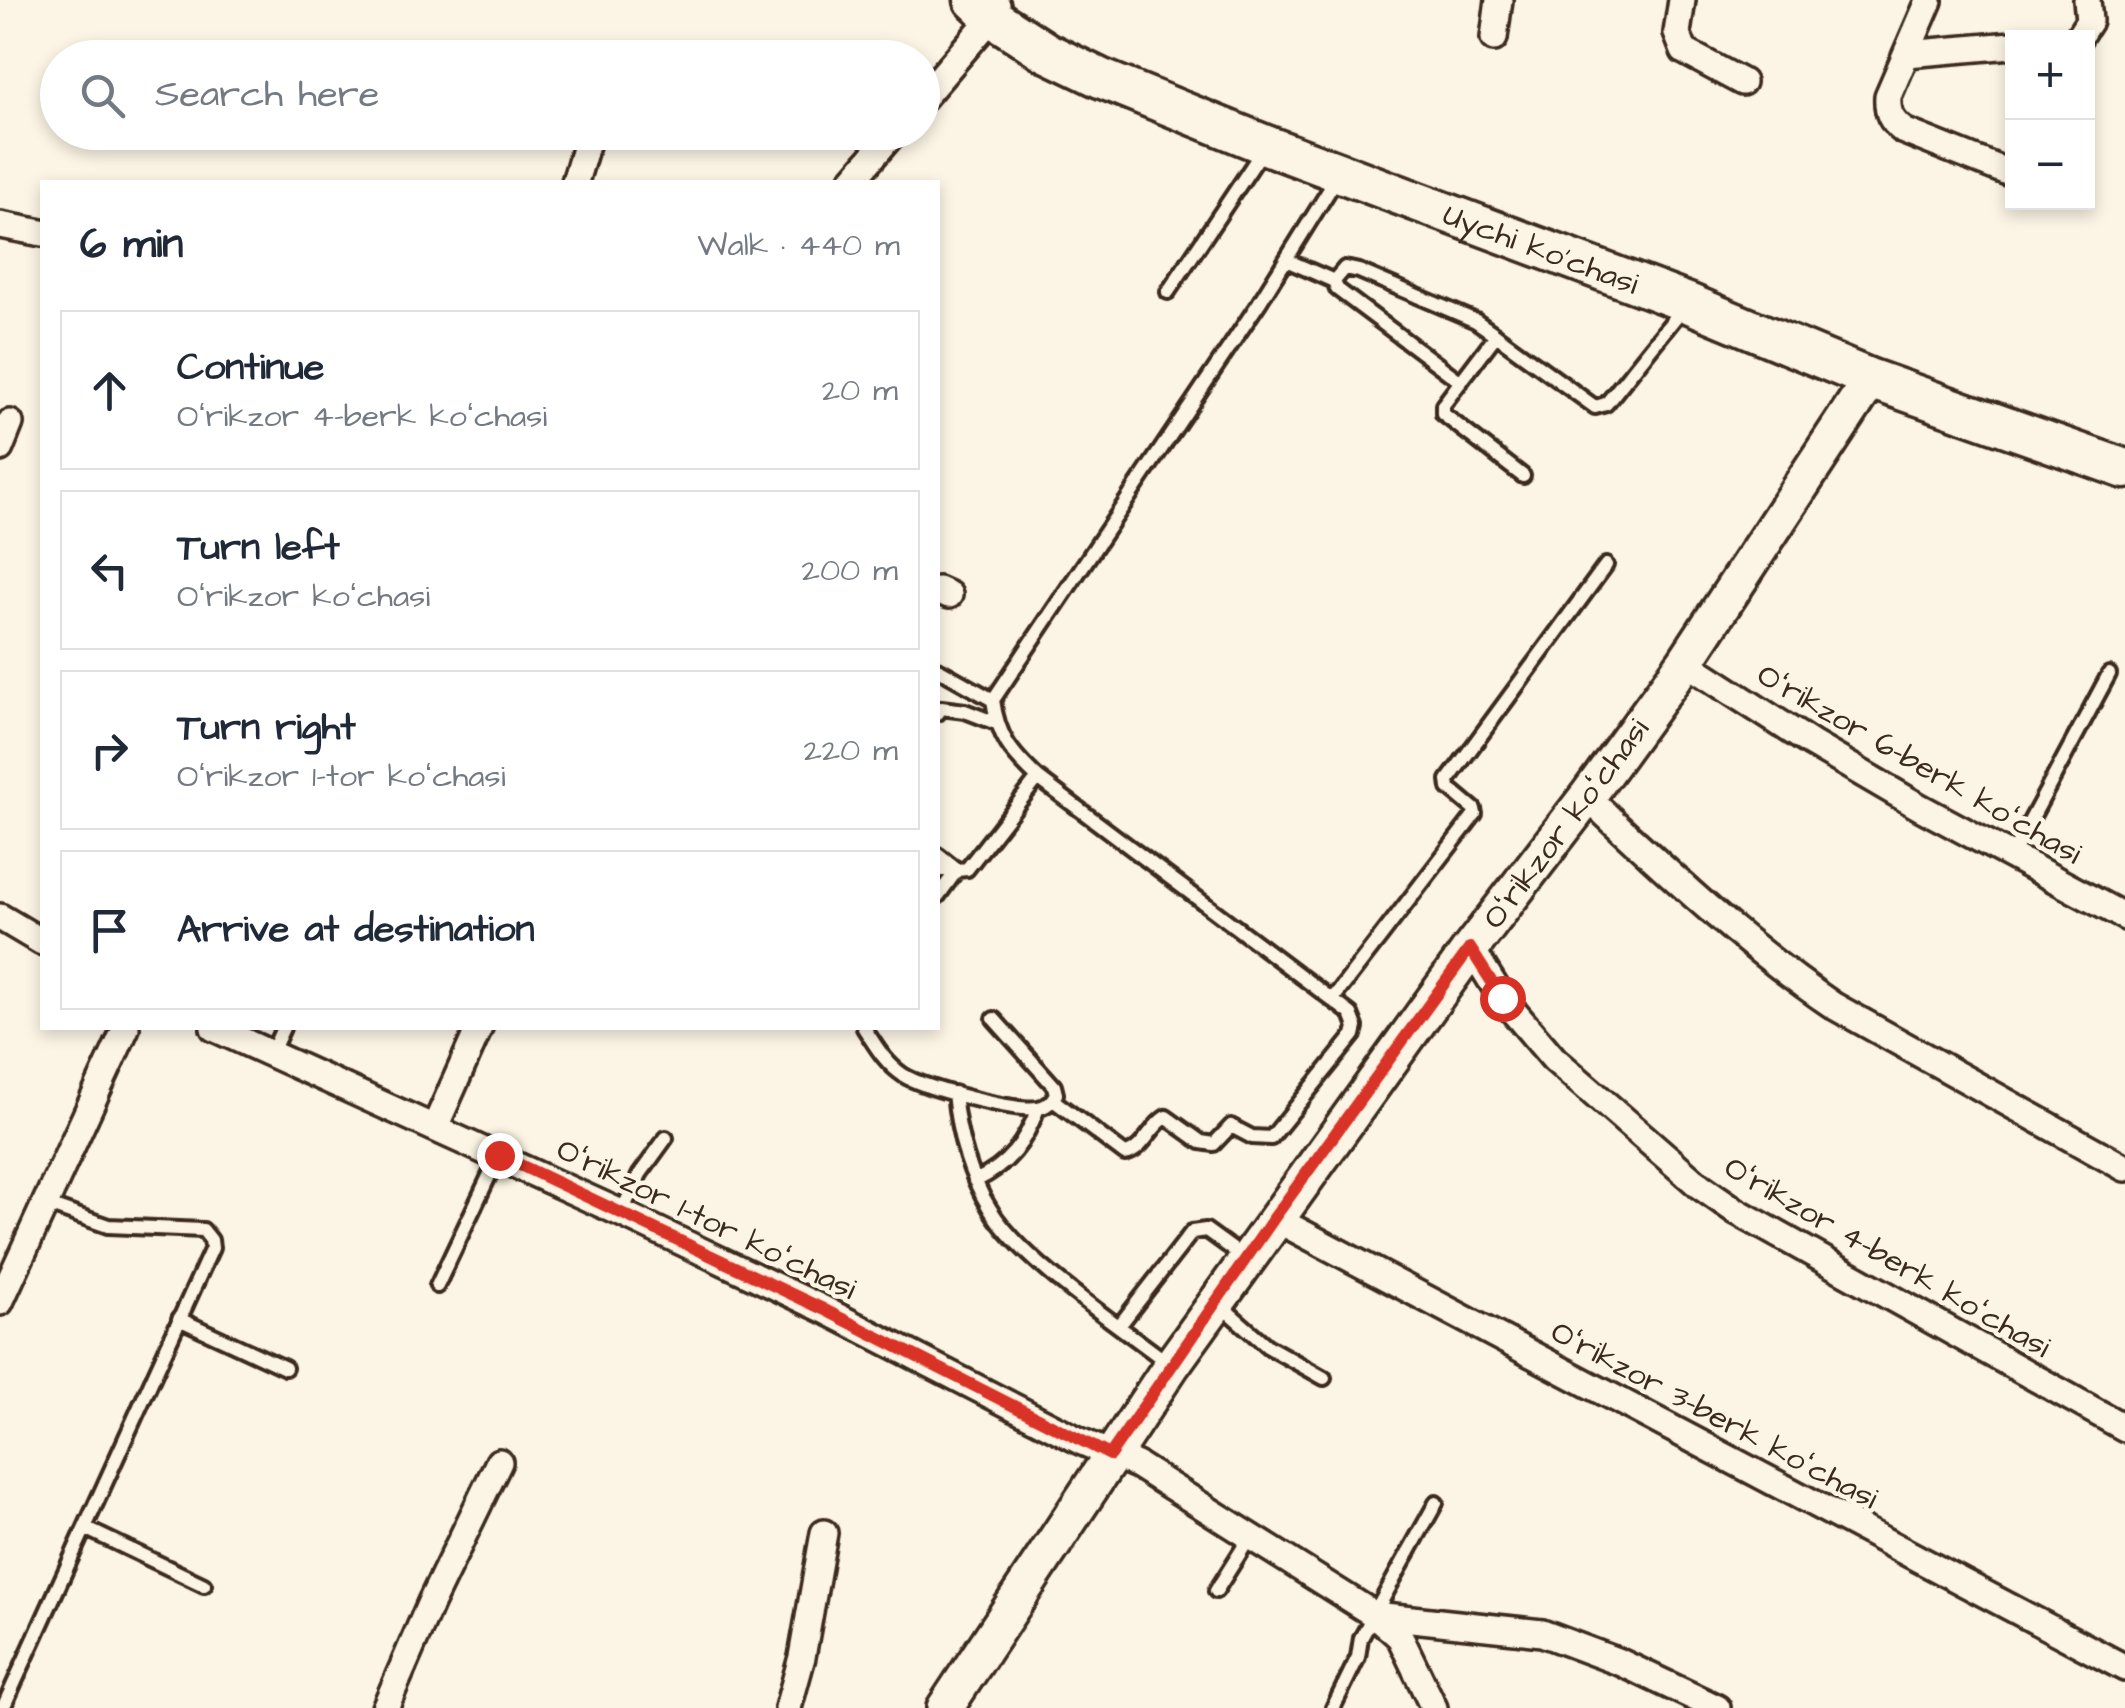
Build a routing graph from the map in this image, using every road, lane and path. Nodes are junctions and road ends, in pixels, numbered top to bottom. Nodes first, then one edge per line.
1 (1499, 0) edge
2 (1682, 0) edge
3 (2087, 0) edge
4 (1929, 1) edge
5 (988, 6) edge
6 (2083, 30) edge
7 (1494, 38) dead end
8 (2005, 46) edge
9 (1906, 54) junction
10 (940, 74) edge
11 (1742, 82) dead end
12 (1266, 145) junction
13 (585, 150) edge
14 (879, 150) edge
15 (1341, 171) junction
16 (2005, 171) edge
17 (576, 180) edge
18 (853, 180) edge
19 (0, 225) edge
20 (40, 233) edge
21 (1286, 260) junction
22 (1334, 282) junction
23 (1168, 292) dead end
24 (1688, 302) junction
25 (1496, 335) junction
26 (1872, 379) junction
27 (1460, 382) junction
28 (10, 423) dead end
29 (0, 448) edge
30 (2125, 469) edge
31 (1523, 476) dead end
32 (1606, 564) dead end
33 (1684, 662) junction
34 (940, 670) edge
35 (2110, 674) dead end
36 (993, 700) junction
37 (940, 710) edge
38 (996, 723) junction
39 (1038, 778) junction
40 (1588, 798) junction
41 (940, 857) edge
42 (2011, 857) junction
43 (940, 870) edge
44 (957, 870) junction
45 (940, 893) edge
46 (2125, 917) edge
47 (0, 918) edge
48 (40, 941) edge
49 (1470, 948) junction
50 (1332, 1000) junction
51 (994, 1019) dead end
52 (125, 1030) edge
53 (218, 1030) edge
54 (282, 1030) edge
55 (479, 1030) edge
56 (865, 1030) edge
57 (271, 1054) junction
58 (954, 1093) junction
59 (1052, 1100) junction
60 (1038, 1108) junction
61 (435, 1126) junction
62 (666, 1138) dead end
63 (499, 1155) junction
64 (2125, 1168) edge
65 (975, 1181) junction
66 (45, 1204) junction
67 (621, 1213) junction
68 (1274, 1218) junction
69 (1246, 1259) junction
70 (437, 1286) dead end
71 (1216, 1301) junction
72 (0, 1302) edge
73 (180, 1319) junction
74 (1119, 1326) junction
75 (1171, 1366) junction
76 (286, 1368) dead end
77 (1324, 1378) dead end
78 (2125, 1428) edge
79 (1110, 1455) junction
80 (499, 1462) dead end
81 (1436, 1504) dead end
82 (87, 1529) junction
83 (824, 1533) dead end
84 (1250, 1537) junction
85 (204, 1586) dead end
86 (1216, 1591) dead end
87 (1376, 1615) junction
88 (2125, 1668) edge
89 (3, 1708) edge
90 (385, 1708) edge
91 (788, 1708) edge
92 (944, 1708) edge
93 (1334, 1708) edge
94 (1434, 1708) edge
95 (1717, 1708) edge

1 - 7 street
2 - 11 street
3 - 6 street
4 - 9 street
5 - 10 street
5 - 12 main road, Uychi ko'chasi
8 - 9 street
9 - 16 street
12 - 15 main road, Uychi ko'chasi
12 - 23 lane
13 - 17 street
14 - 18 street
15 - 21 lane
15 - 24 main road, Uychi ko'chasi
19 - 20 street
21 - 22 lane
21 - 36 lane
22 - 25 lane
22 - 27 lane
24 - 25 lane
24 - 26 main road, Uychi ko'chasi
25 - 27 lane
26 - 30 main road, Uychi ko'chasi
26 - 33 main road, Oʻrikzor koʻchasi
27 - 31 lane
28 - 29 street
32 - 50 lane
33 - 40 main road, Oʻrikzor koʻchasi
33 - 42 street, Oʻrikzor 6-berk koʻchasi
34 - 36 lane
35 - 42 lane
36 - 38 lane
37 - 38 lane
38 - 39 lane
39 - 44 lane
39 - 50 lane
40 - 49 main road, Oʻrikzor koʻchasi
40 - 64 street
41 - 44 lane
42 - 46 street, Oʻrikzor 6-berk koʻchasi
43 - 44 lane
44 - 45 lane
47 - 48 street
49 - 68 main road, Oʻrikzor koʻchasi
49 - 78 street, Oʻrikzor 4-berk koʻchasi
50 - 59 lane
51 - 59 lane
52 - 66 street
53 - 57 street, Oʻrikzor 1-tor koʻchasi
54 - 57 lane
55 - 61 street
56 - 58 lane
57 - 61 street, Oʻrikzor 1-tor koʻchasi
58 - 60 lane
58 - 65 lane
59 - 60 lane
60 - 65 lane
61 - 63 street, Oʻrikzor 1-tor koʻchasi
62 - 67 lane
63 - 67 street, Oʻrikzor 1-tor koʻchasi
63 - 70 lane
65 - 74 lane
66 - 72 street
66 - 73 lane
67 - 79 street, Oʻrikzor 1-tor koʻchasi
68 - 69 main road, Oʻrikzor koʻchasi
68 - 88 street, Oʻrikzor 3-berk koʻchasi
69 - 71 main road, Oʻrikzor koʻchasi
69 - 74 lane
71 - 75 main road, Oʻrikzor koʻchasi
71 - 77 lane
73 - 76 lane
73 - 82 lane
74 - 75 lane
75 - 79 main road, Oʻrikzor koʻchasi
79 - 84 street, Oʻrikzor 1-tor koʻchasi
79 - 92 main road, Oʻrikzor koʻchasi
80 - 90 street
81 - 87 lane
82 - 85 lane
82 - 89 lane
83 - 91 street
84 - 86 lane
84 - 87 street, Oʻrikzor 1-tor koʻchasi
87 - 93 lane
87 - 94 street
87 - 95 street

